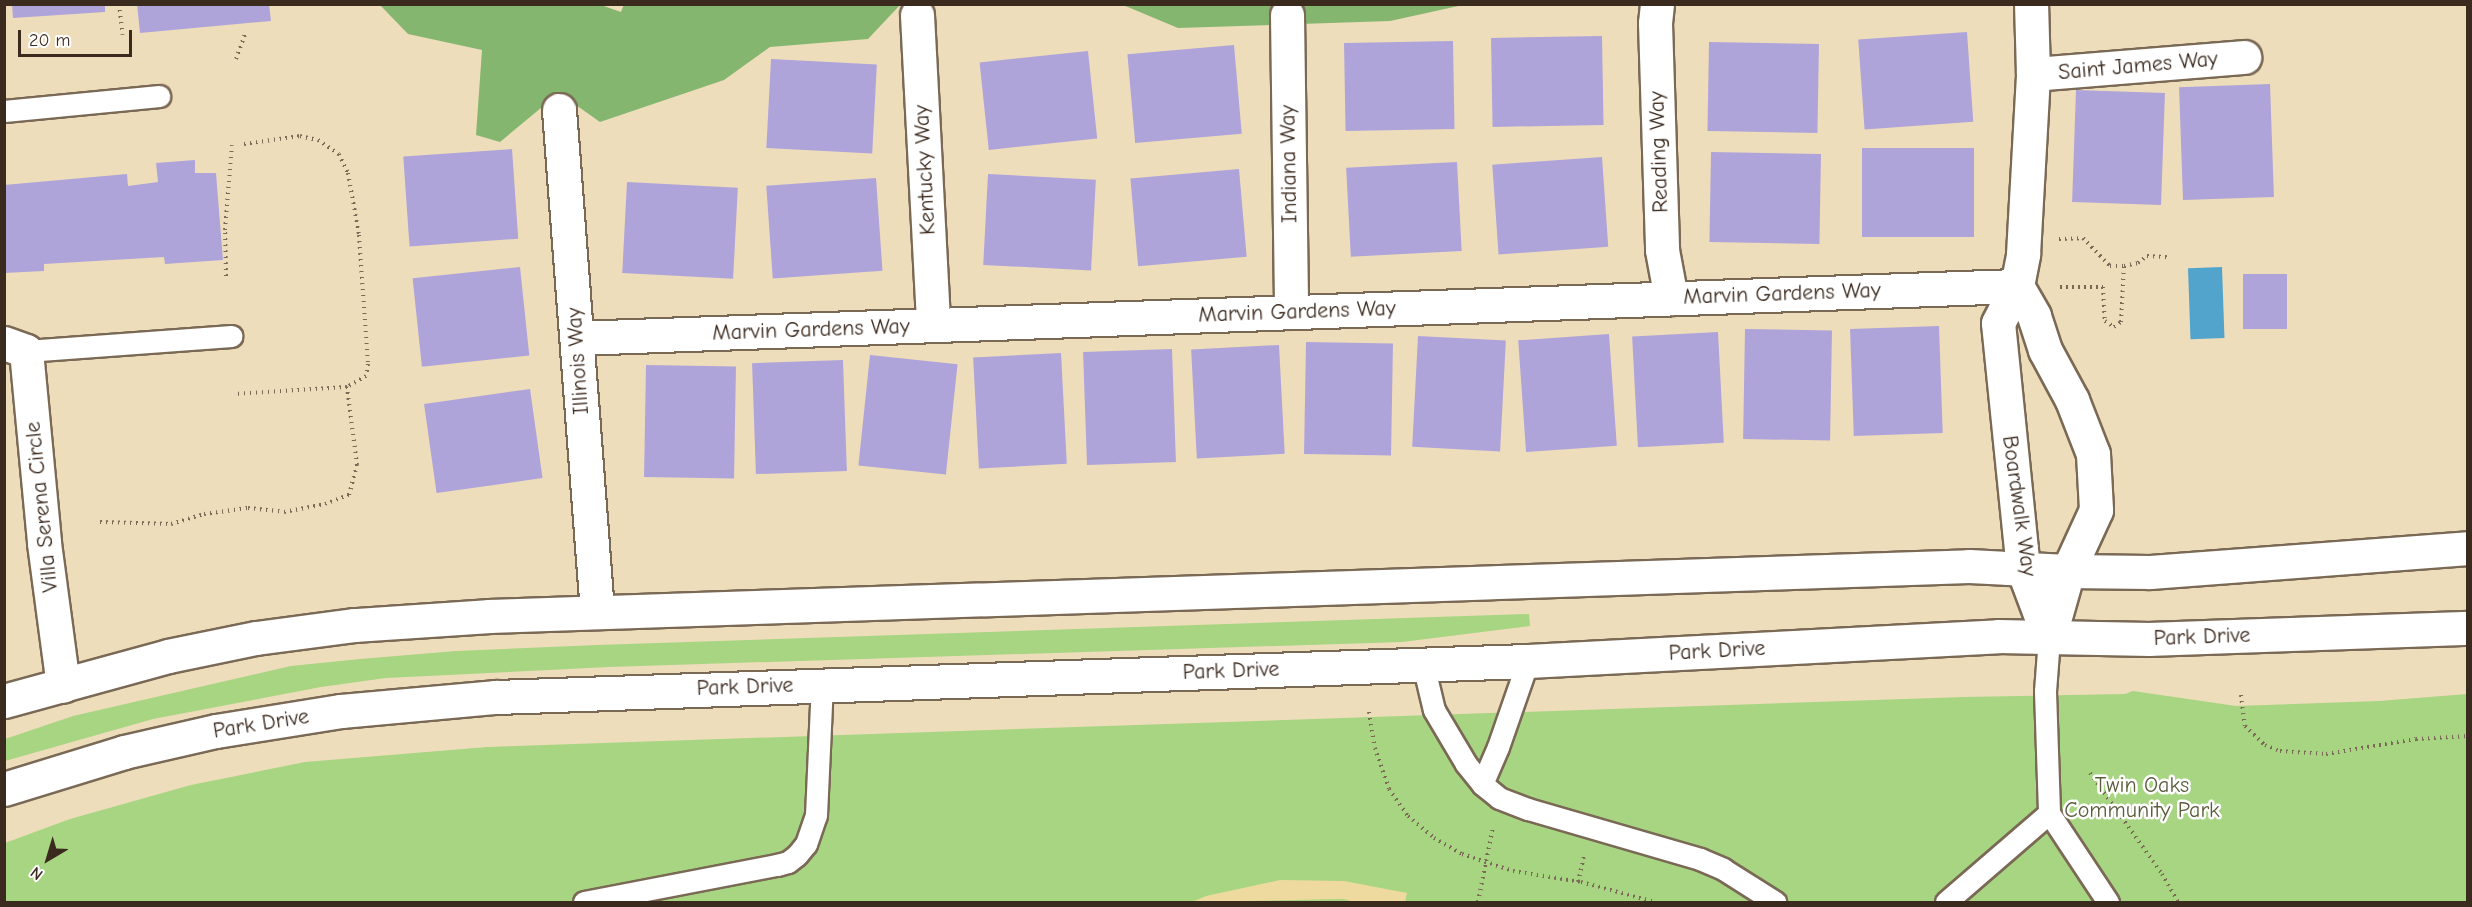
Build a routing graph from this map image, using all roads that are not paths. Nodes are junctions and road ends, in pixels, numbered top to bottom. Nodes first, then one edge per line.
1 (1657, 4) edge
2 (2031, 4) edge
3 (917, 15) dead end
4 (1287, 15) dead end
5 (2244, 57) dead end
6 (2033, 74) junction
7 (159, 96) dead end
8 (559, 110) dead end
9 (4, 111) edge
10 (2017, 286) junction
11 (1671, 298) junction
12 (1291, 312) junction
13 (933, 325) junction
14 (231, 336) dead end
15 (577, 338) junction
16 (15, 347) edge
17 (2468, 548) edge
18 (2023, 569) junction
19 (2068, 571) junction
20 (597, 612) junction
21 (2468, 628) edge
22 (2049, 639) junction
23 (1528, 661) junction
24 (1423, 664) junction
25 (822, 684) junction
26 (63, 686) junction
27 (4, 701) edge
28 (1482, 784) junction
29 (4, 789) edge
30 (2049, 813) junction
31 (584, 903) edge
32 (1775, 903) edge
33 (1946, 903) edge
34 (2108, 903) edge

1 - 11 main road, Reading Way
2 - 6 main road, Boardwalk Way
3 - 13 main road, Kentucky Way
4 - 12 main road, Indiana Way
5 - 6 main road, Saint James Way
6 - 10 main road, Boardwalk Way
7 - 9 lane
8 - 15 main road, Illinois Way
10 - 11 main road, Marvin Gardens Way
10 - 18 main road, Boardwalk Way
10 - 19 main road, Boardwalk Way
11 - 12 main road, Marvin Gardens Way
12 - 13 main road, Marvin Gardens Way
13 - 15 main road, Marvin Gardens Way
14 - 16 lane
15 - 20 main road, Illinois Way
16 - 26 main road, Villa Serena Circle
17 - 19 main road
18 - 19 main road
18 - 20 main road
18 - 22 main road, Boardwalk Way
19 - 22 main road, Boardwalk Way
20 - 26 main road
21 - 22 main road, Park Drive
22 - 23 main road, Park Drive
22 - 30 lane
23 - 24 main road, Park Drive
23 - 28 lane
24 - 25 main road, Park Drive
24 - 28 lane
25 - 29 main road, Park Drive
25 - 31 lane
26 - 27 main road
28 - 32 lane
30 - 33 lane
30 - 34 lane

